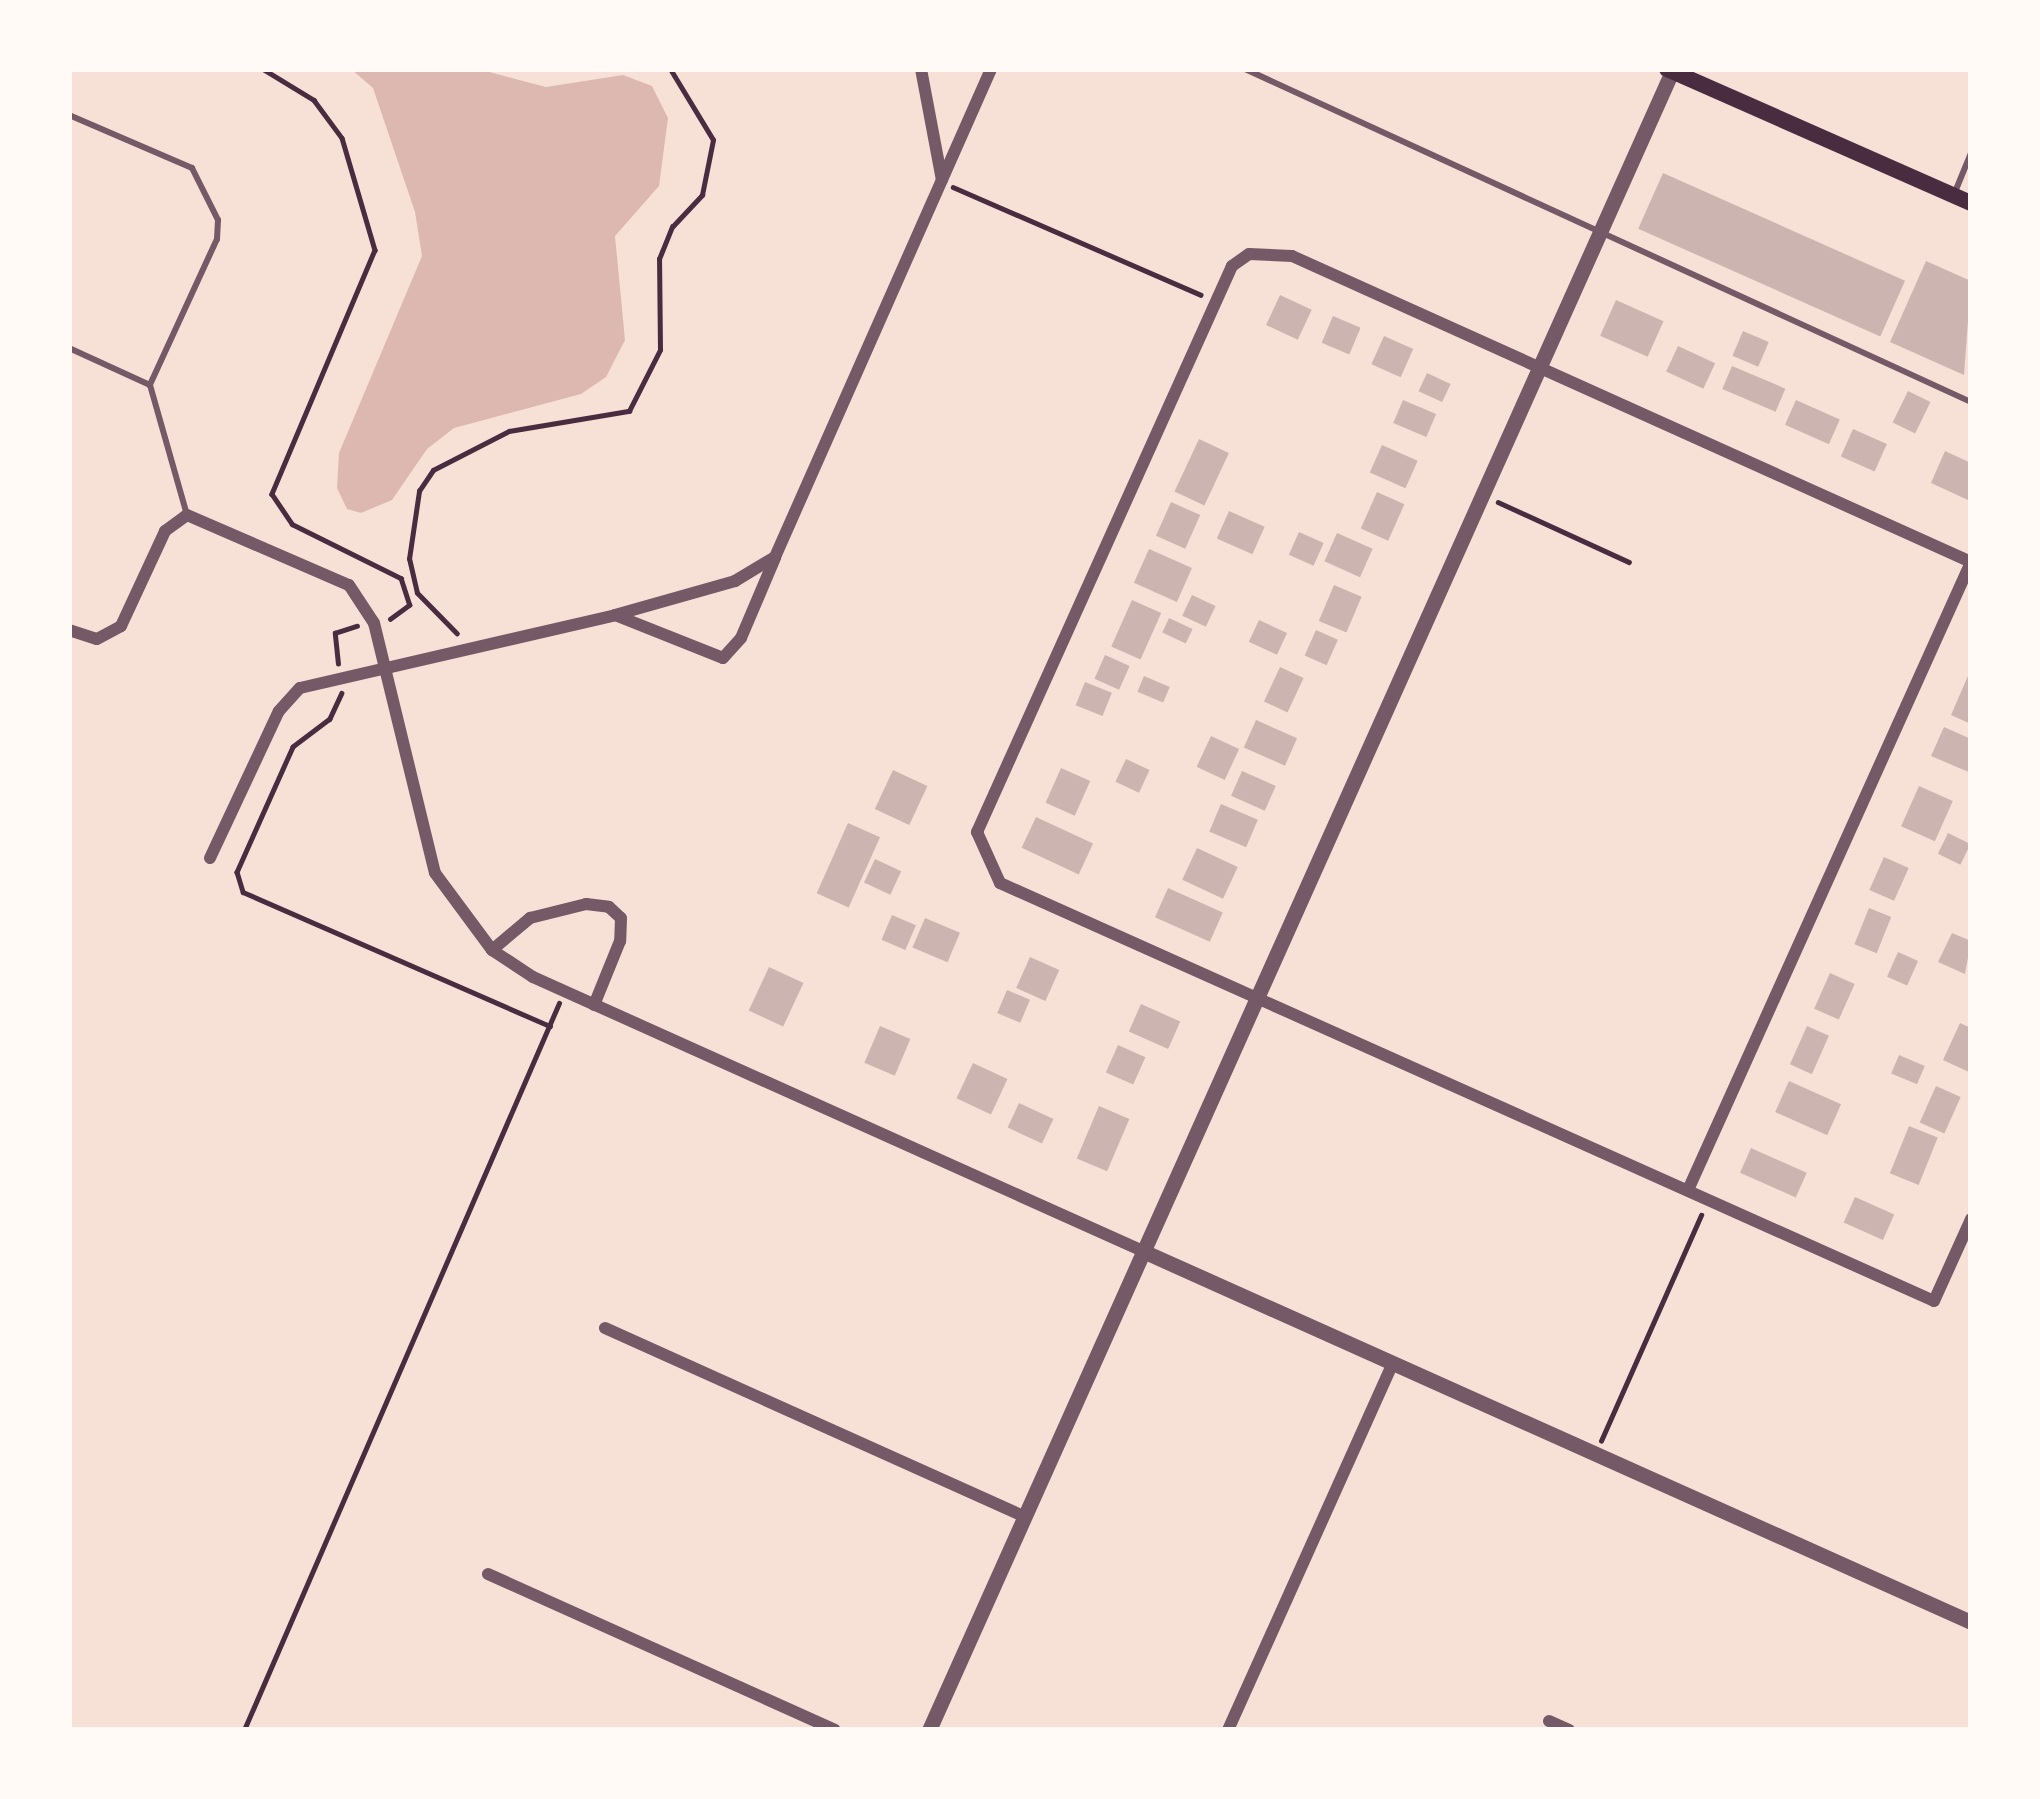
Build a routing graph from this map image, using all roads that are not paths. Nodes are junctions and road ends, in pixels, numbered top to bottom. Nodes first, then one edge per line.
1 (920, 69) edge
2 (992, 69) edge
3 (1245, 69) edge
4 (1671, 70) edge
5 (69, 115) edge
6 (1971, 153) edge
7 (942, 183) junction
8 (1962, 200) edge
9 (1597, 237) junction
10 (69, 349) edge
11 (1540, 366) junction
12 (150, 385) junction
13 (1971, 402) edge
14 (187, 515) junction
15 (775, 557) junction
16 (1971, 562) edge
17 (615, 615) junction
18 (69, 630) edge
19 (383, 664) junction
20 (211, 858) dead end
21 (492, 950) junction
22 (1258, 997) junction
23 (594, 1005) junction
24 (1688, 1190) junction
25 (1971, 1219) edge
26 (1145, 1252) junction
27 (605, 1328) dead end
28 (1393, 1363) junction
29 (1025, 1517) junction
30 (488, 1574) dead end
31 (1971, 1622) edge
32 (1549, 1720) dead end
33 (835, 1730) edge
34 (929, 1730) edge
35 (1228, 1730) edge
36 (1569, 1730) edge

1 - 7 street
2 - 7 street
3 - 9 lane
4 - 8 main road
4 - 9 street
5 - 12 lane
6 - 8 lane
7 - 15 street
9 - 11 street
9 - 13 lane
10 - 12 lane
11 - 16 street
11 - 22 street
11 - 22 street
12 - 14 lane
14 - 18 street
14 - 19 street
15 - 17 street
15 - 17 street
16 - 24 street
17 - 19 street
19 - 20 street
19 - 21 street
21 - 23 street
21 - 23 street
22 - 24 street
22 - 26 street
23 - 26 street
24 - 25 street
26 - 28 street
26 - 29 street
27 - 29 street
28 - 31 street
28 - 35 street
29 - 34 street
30 - 33 street
32 - 36 street

